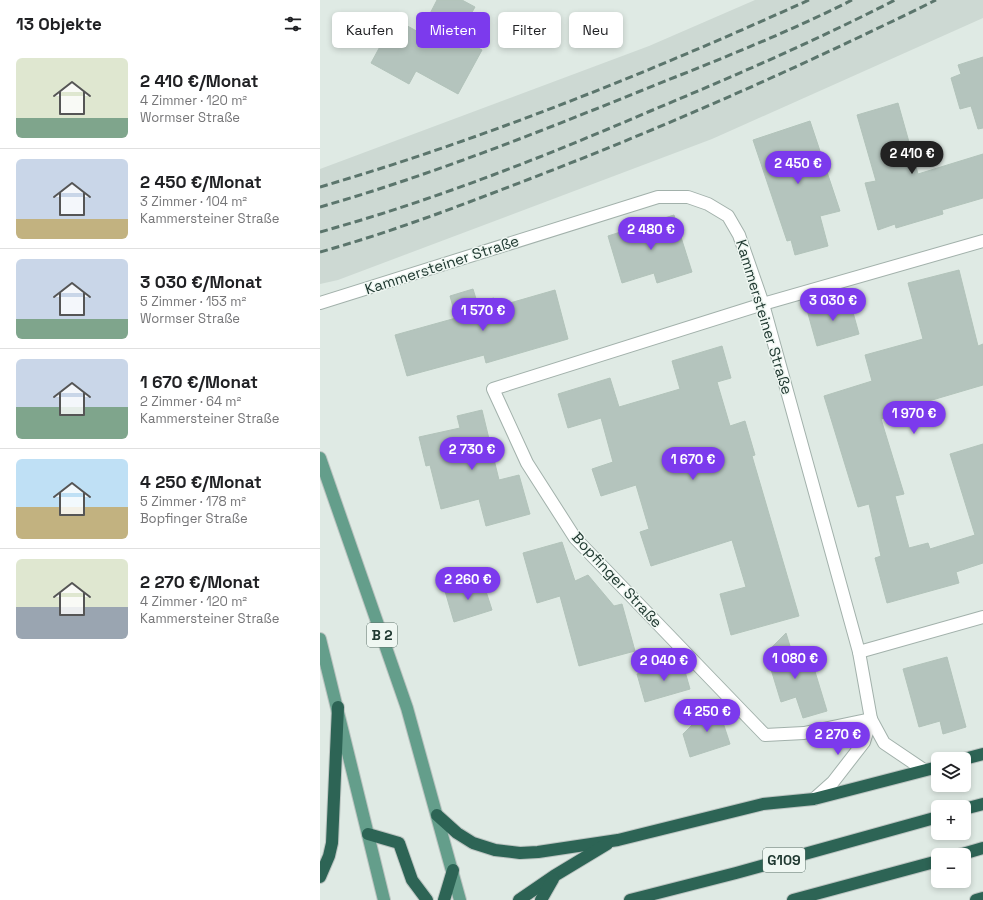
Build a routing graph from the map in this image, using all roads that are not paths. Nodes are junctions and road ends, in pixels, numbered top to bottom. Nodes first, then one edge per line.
1 (983, 240) edge
2 (320, 303) edge
3 (763, 304) junction
4 (320, 458) edge
5 (983, 617) edge
6 (320, 639) edge
7 (859, 652) junction
8 (338, 707) junction
9 (871, 719) junction
10 (983, 754) edge
11 (971, 757) edge
12 (931, 768) edge
13 (924, 770) junction
14 (814, 799) junction
15 (983, 804) edge
16 (971, 807) edge
17 (437, 815) junction
18 (931, 819) edge
19 (368, 834) junction
20 (612, 842) junction
21 (983, 848) edge
22 (971, 852) edge
23 (931, 863) edge
24 (453, 870) junction
25 (554, 876) junction
26 (320, 877) edge
27 (983, 898) edge
28 (384, 900) edge
29 (427, 900) edge
30 (444, 900) edge
31 (460, 900) edge
32 (519, 900) edge
33 (540, 900) edge
34 (630, 900) edge
35 (793, 900) edge
36 (976, 900) edge

1 - 3 street
2 - 3 street, Kammersteiner Straße
3 - 7 street, Kammersteiner Straße
3 - 9 street, Bopfinger Straße
4 - 17 main road, B 2
5 - 7 street
6 - 8 main road
7 - 9 street, Kammersteiner Straße
8 - 19 main road
8 - 26 highway
9 - 13 street, Kammersteiner Straße
9 - 14 street, Kammersteiner Straße
10 - 11 highway
12 - 13 highway
13 - 14 highway
14 - 20 highway
15 - 16 highway
17 - 20 highway
17 - 24 main road, B 2
18 - 34 highway, G109
19 - 28 main road
19 - 29 highway
20 - 25 highway
21 - 22 highway
23 - 35 highway
24 - 30 highway
24 - 31 main road, B 2
25 - 32 highway
25 - 33 highway
27 - 36 highway

